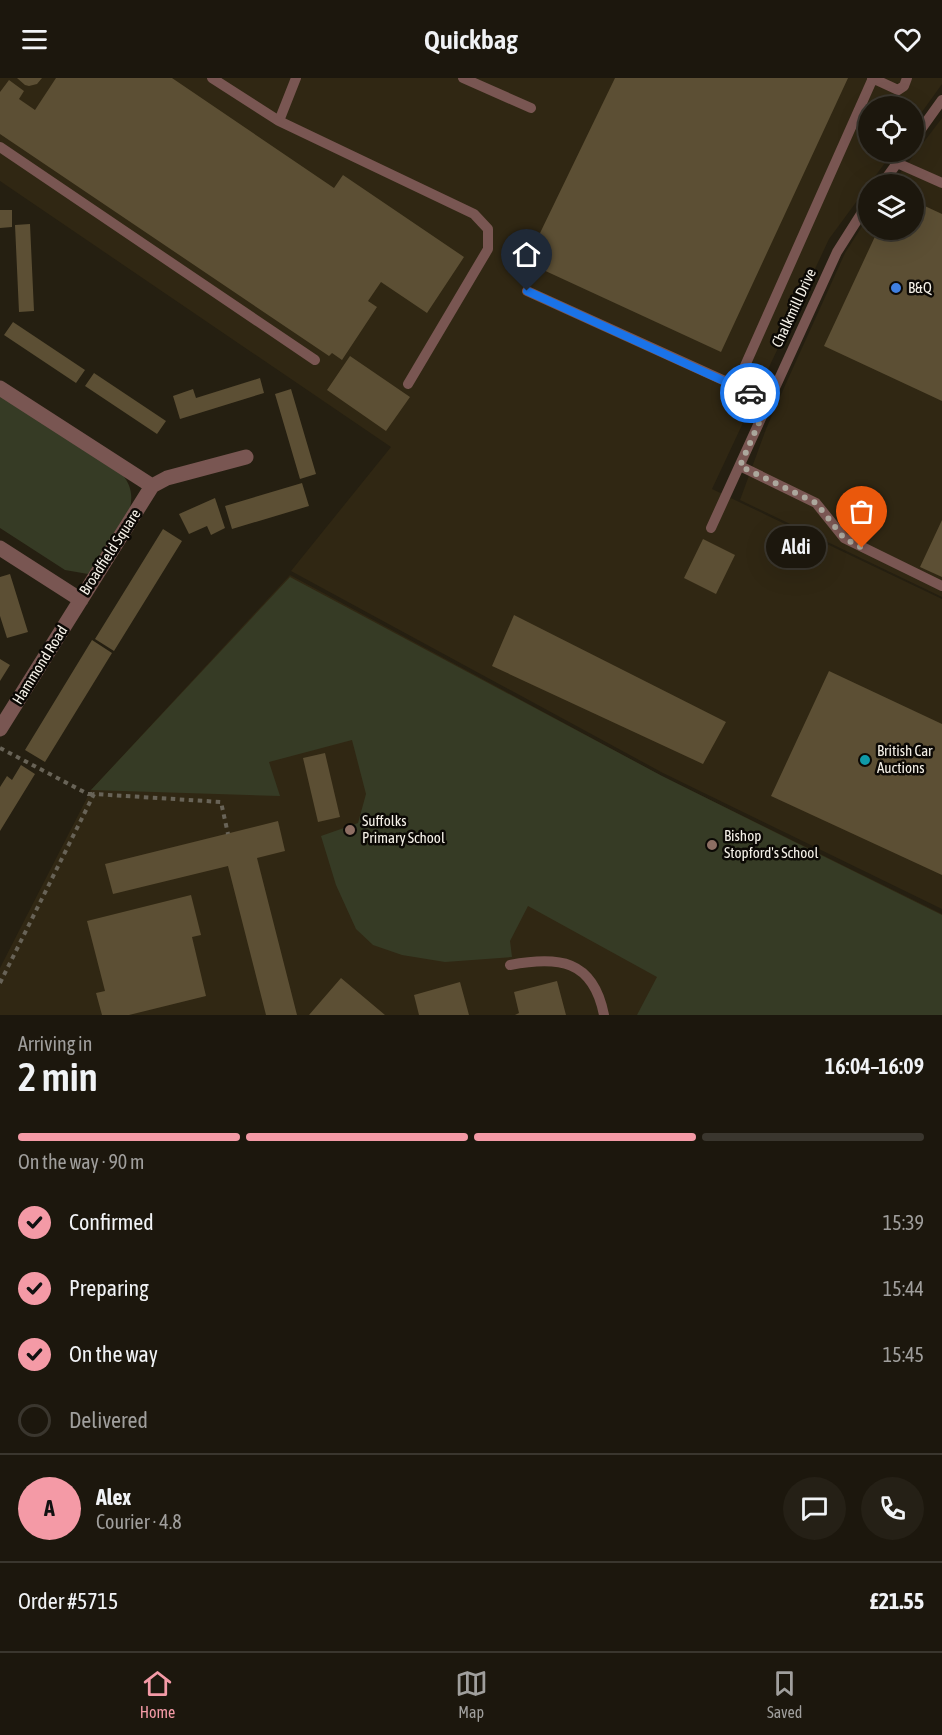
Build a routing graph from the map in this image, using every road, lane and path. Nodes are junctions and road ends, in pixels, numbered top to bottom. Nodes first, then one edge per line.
1 (212, 78) edge
2 (296, 78) edge
3 (463, 78) edge
4 (872, 78) edge
5 (907, 78) edge
6 (942, 100) edge
7 (531, 108) dead end
8 (279, 120) junction
9 (924, 125) edge
10 (0, 147) edge
11 (897, 163) joint
12 (889, 174) edge
13 (942, 183) edge
14 (858, 219) edge
15 (527, 291) dead end
16 (315, 360) dead end
17 (408, 384) dead end
18 (736, 386) junction
19 (0, 388) edge
20 (768, 402) junction
21 (246, 457) dead end
22 (740, 466) junction
23 (152, 486) junction
24 (711, 528) dead end
25 (0, 548) edge
26 (942, 586) edge
27 (81, 600) junction
28 (0, 729) edge
29 (0, 748) edge
30 (94, 794) junction
31 (228, 834) dead end
32 (510, 965) dead end
33 (0, 983) edge
34 (604, 1015) edge

1 - 8 lane
2 - 8 lane
3 - 7 lane
4 - 5 lane
4 - 18 lane
6 - 9 lane
8 - 17 lane
10 - 16 lane
11 - 12 lane
11 - 13 lane
14 - 20 lane, Chalkmill Drive
15 - 18 lane
18 - 20 lane
19 - 23 street
20 - 22 lane, Chalkmill Drive
21 - 23 street
22 - 24 lane, Chalkmill Drive
22 - 26 lane
23 - 27 street, Broadfield Square
25 - 27 street, Broadfield Square
27 - 28 street, Hammond Road
29 - 30 path
30 - 31 path
30 - 33 path
32 - 34 lane

